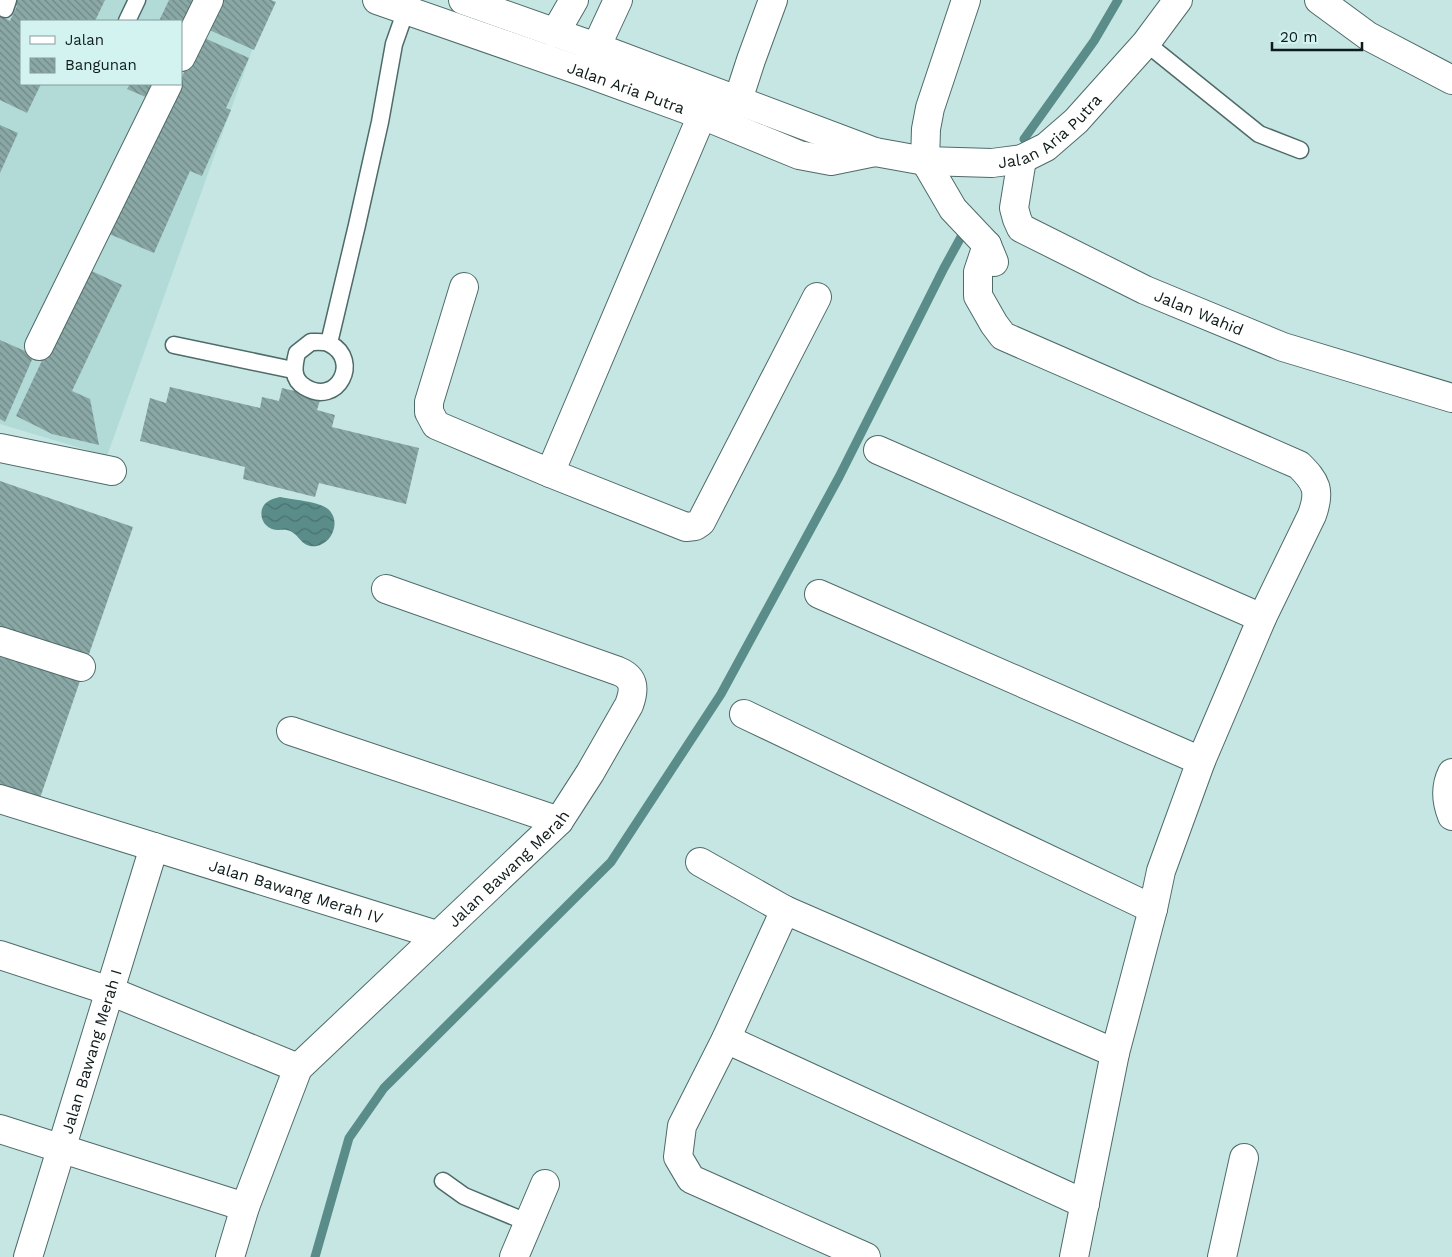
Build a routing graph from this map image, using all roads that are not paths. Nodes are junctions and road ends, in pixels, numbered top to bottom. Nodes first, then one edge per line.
1 (137, 0) edge
2 (209, 0) edge
3 (377, 0) edge
4 (463, 0) edge
5 (574, 0) edge
6 (618, 0) edge
7 (774, 0) edge
8 (966, 0) edge
9 (1178, 0) edge
10 (1319, 0) edge
11 (406, 10) junction
12 (127, 20) edge
13 (556, 33) junction
14 (1146, 43) junction
15 (596, 47) junction
16 (182, 55) edge
17 (584, 72) junction
18 (1452, 80) edge
19 (168, 85) edge
20 (738, 100) junction
21 (707, 103) junction
22 (1300, 150) dead end
23 (874, 152) junction
24 (925, 161) junction
25 (1010, 161) junction
26 (464, 287) dead end
27 (817, 296) dead end
28 (329, 343) junction
29 (174, 345) dead end
30 (38, 346) dead end
31 (294, 370) junction
32 (1452, 398) edge
33 (0, 448) edge
34 (878, 450) dead end
35 (112, 471) dead end
36 (550, 473) junction
37 (386, 589) dead end
38 (820, 594) dead end
39 (1262, 618) junction
40 (0, 641) edge
41 (81, 667) dead end
42 (744, 714) dead end
43 (291, 731) dead end
44 (1202, 761) junction
45 (1452, 773) edge
46 (0, 799) edge
47 (1452, 816) edge
48 (559, 821) junction
49 (154, 847) junction
50 (700, 862) dead end
51 (1153, 909) junction
52 (785, 910) junction
53 (438, 935) junction
54 (0, 955) edge
55 (110, 991) junction
56 (726, 1039) junction
57 (1115, 1053) junction
58 (298, 1068) junction
59 (0, 1129) edge
60 (61, 1149) junction
61 (1244, 1158) dead end
62 (443, 1181) dead end
63 (544, 1184) dead end
64 (1085, 1204) junction
65 (245, 1207) junction
66 (529, 1222) junction
67 (522, 1255) edge
68 (28, 1257) edge
69 (230, 1257) edge
70 (866, 1257) edge
71 (1074, 1257) edge
72 (1222, 1257) edge

1 - 12 lane
2 - 16 street
3 - 11 street, Jalan Aria Putra
4 - 13 street, Jalan Aria Putra
5 - 13 street
6 - 15 street
7 - 20 street
8 - 24 street
9 - 14 street, Jalan Aria Putra
10 - 18 street
11 - 17 street, Jalan Aria Putra
11 - 28 lane
13 - 15 street, Jalan Aria Putra
14 - 22 lane
14 - 25 street, Jalan Aria Putra
15 - 17 street
15 - 21 street, Jalan Aria Putra
17 - 21 street, Jalan Aria Putra
19 - 30 street
20 - 21 street, Jalan Aria Putra
20 - 23 street, Jalan Aria Putra
21 - 23 street, Jalan Aria Putra
21 - 36 street
23 - 24 street, Jalan Aria Putra
24 - 25 street, Jalan Aria Putra
24 - 39 street
25 - 32 street, Jalan Wahid
26 - 36 street
27 - 36 street
28 - 31 lane
28 - 31 lane
29 - 31 lane
33 - 35 street
34 - 39 street
37 - 48 street, Jalan Bawang Merah
38 - 44 street
39 - 44 street
40 - 41 street
42 - 51 street
43 - 48 street
44 - 51 street
45 - 47 street
46 - 49 street, Jalan Bawang Merah IV
48 - 53 street, Jalan Bawang Merah
49 - 53 street, Jalan Bawang Merah IV
49 - 55 street, Jalan Bawang Merah I
50 - 52 street
51 - 57 street
52 - 56 street
52 - 57 street
53 - 58 street, Jalan Bawang Merah
54 - 55 street
55 - 58 street
55 - 60 street, Jalan Bawang Merah I
56 - 64 street
56 - 70 street
57 - 64 street
58 - 65 street, Jalan Bawang Merah
59 - 60 street
60 - 65 street
60 - 68 street, Jalan Bawang Merah I
61 - 72 street
62 - 66 lane
63 - 66 street
64 - 71 street
65 - 69 street, Jalan Bawang Merah
66 - 67 street

